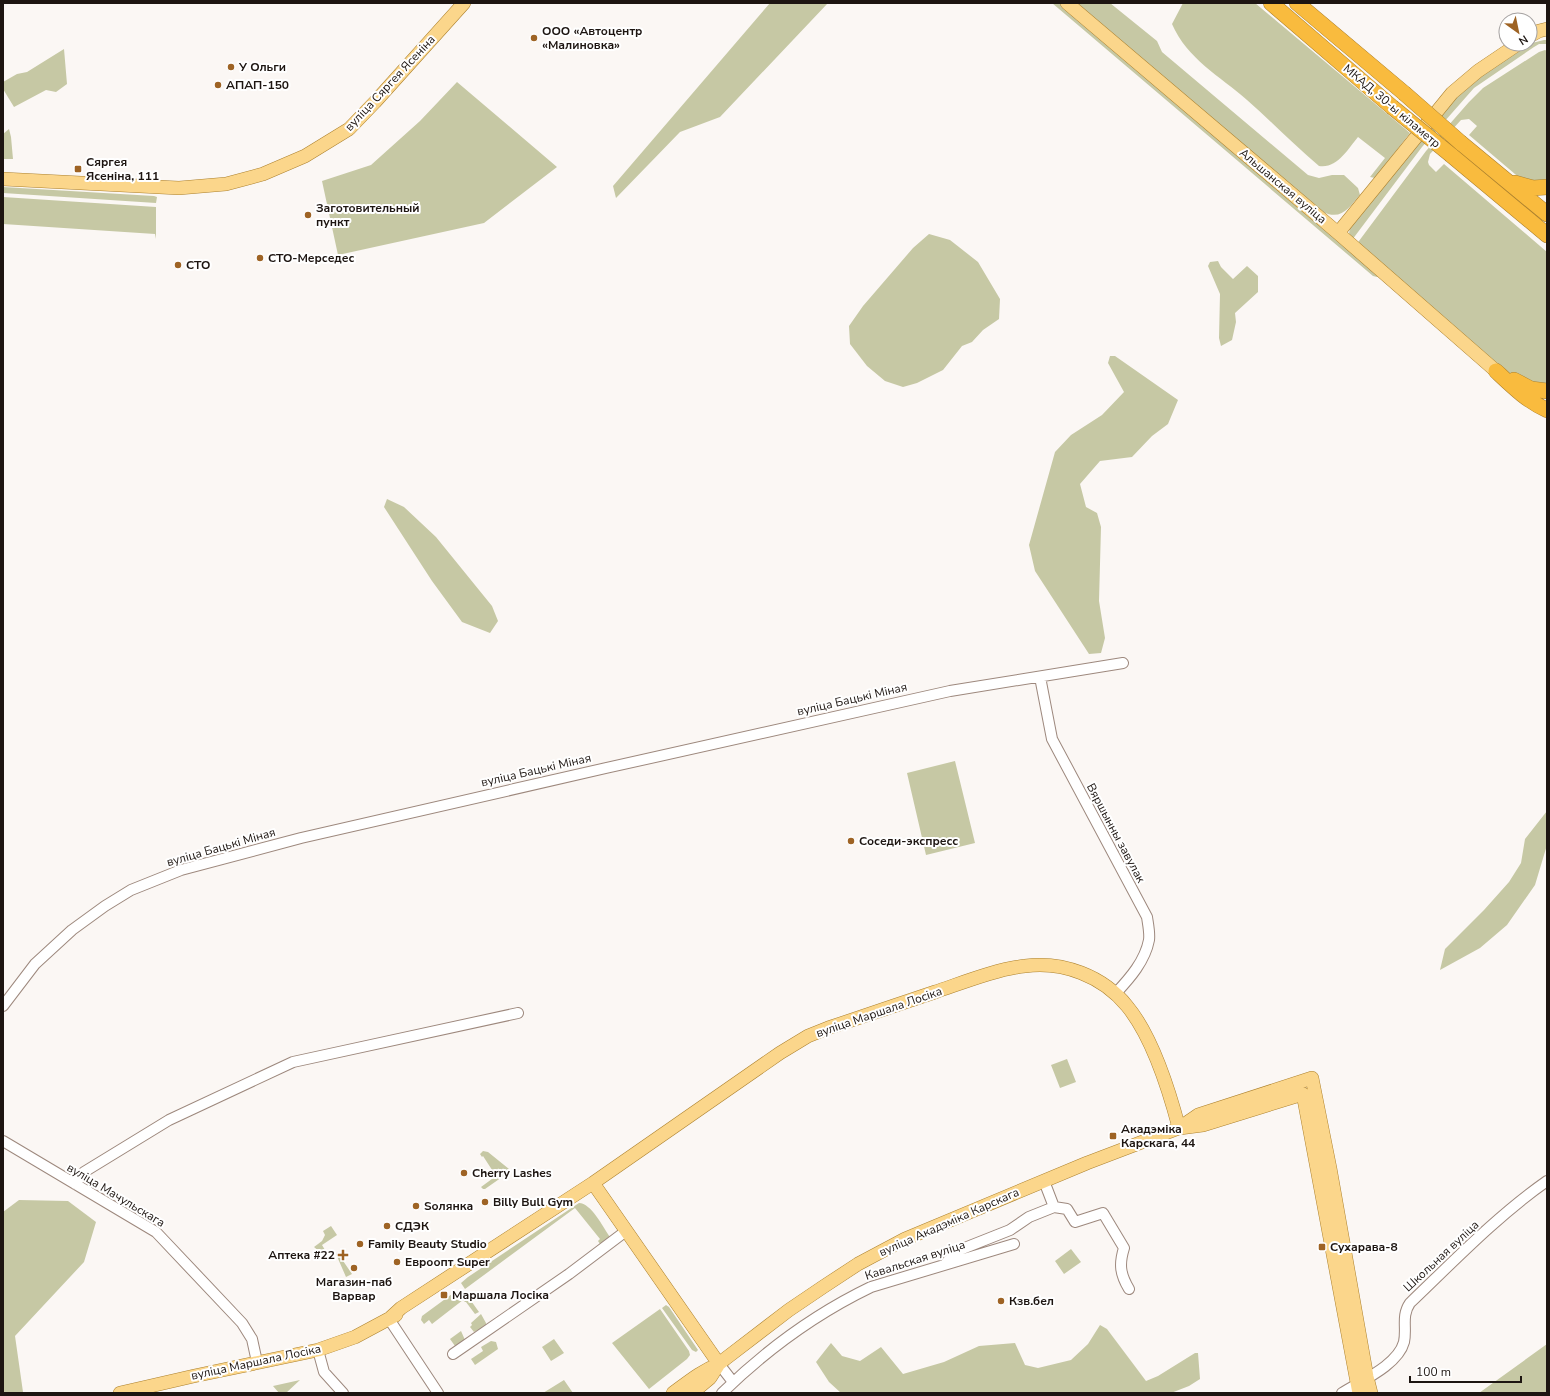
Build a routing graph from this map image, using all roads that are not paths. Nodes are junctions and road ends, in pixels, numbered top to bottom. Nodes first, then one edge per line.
1 (464, 3) edge
2 (1067, 3) edge
3 (1271, 3) edge
4 (1297, 3) edge
5 (1506, 52) edge
6 (3, 179) edge
7 (1509, 181) junction
8 (1547, 187) edge
9 (1547, 214) edge
10 (1338, 233) junction
11 (1547, 235) edge
12 (1496, 371) junction
13 (1547, 391) edge
14 (1547, 410) edge
15 (1123, 663) dead end
16 (1040, 677) junction
17 (1116, 993) junction
18 (3, 1006) edge
19 (518, 1013) dead end
20 (1302, 1087) junction
21 (1178, 1128) junction
22 (3, 1141) edge
23 (1044, 1181) junction
24 (1547, 1181) edge
25 (593, 1183) junction
26 (75, 1184) junction
27 (1054, 1207) junction
28 (626, 1231) junction
29 (1014, 1244) dead end
30 (946, 1263) junction
31 (1129, 1289) dead end
32 (389, 1319) junction
33 (318, 1350) junction
34 (453, 1354) dead end
35 (257, 1362) junction
36 (719, 1364) junction
37 (733, 1382) junction
38 (1361, 1385) edge
39 (120, 1393) edge
40 (343, 1393) edge
41 (438, 1393) edge
42 (673, 1393) edge
43 (692, 1393) edge
44 (722, 1393) edge
45 (1342, 1393) edge
46 (1371, 1393) edge

1 - 6 main road, вуліца Сяргея Ясеніна
2 - 10 main road, Альшанская вуліца
3 - 11 highway, МКАД, 30-ы кіламетр, bridge
4 - 7 highway, МКАД, 30-ы кіламетр, bridge
5 - 10 main road
7 - 8 highway
7 - 9 highway, МКАД, 30-ы кіламетр
10 - 12 main road, Альшанская вуліца
12 - 13 highway
12 - 14 highway
15 - 16 street, вуліца Бацькі Міная
16 - 17 street, Вяршынны завулак
16 - 18 street, вуліца Бацькі Міная
17 - 21 main road, вуліца Маршала Лосіка
17 - 25 main road, вуліца Маршала Лосіка
19 - 26 street
20 - 21 main road, вуліца Акадэміка Карскага
20 - 38 main road
20 - 38 main road
21 - 23 main road, вуліца Акадэміка Карскага
22 - 26 street, вуліца Мачульскага
23 - 27 street
23 - 36 main road, вуліца Акадэміка Карскага
24 - 38 street, Школьная вуліца
25 - 28 main road
25 - 32 main road, вуліца Маршала Лосіка
26 - 35 street, вуліца Мачульскага
27 - 30 street
27 - 31 street
28 - 34 street
28 - 36 main road
29 - 30 street, Кавальская вуліца
30 - 37 street, Кавальская вуліца
32 - 33 main road, вуліца Маршала Лосіка
32 - 41 street
33 - 35 main road, вуліца Маршала Лосіка
33 - 40 street
35 - 39 main road, вуліца Маршала Лосіка
36 - 37 street
36 - 42 main road, вуліца Акадэміка Карскага
36 - 43 main road, вуліца Акадэміка Карскага
37 - 44 street, Кавальская вуліца
38 - 45 street, Школьная вуліца
38 - 46 main road

